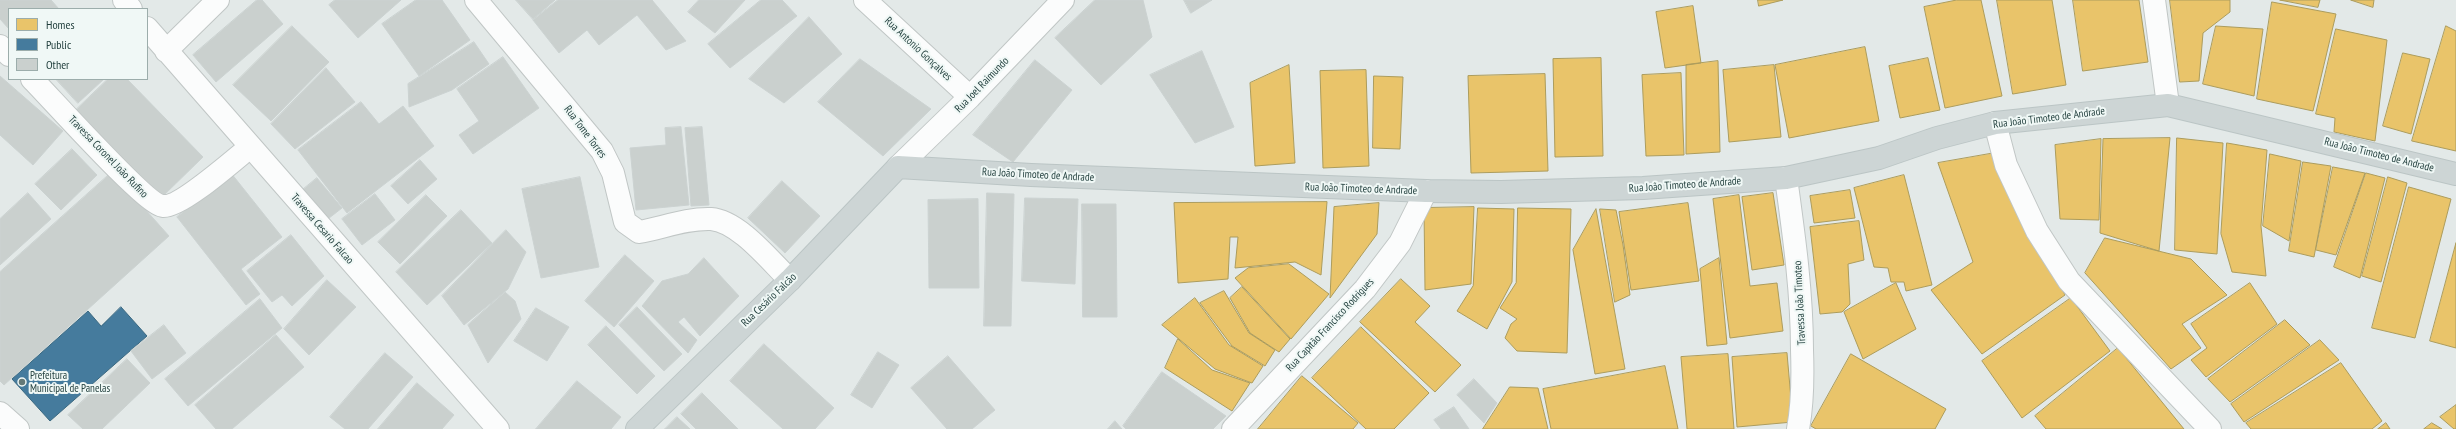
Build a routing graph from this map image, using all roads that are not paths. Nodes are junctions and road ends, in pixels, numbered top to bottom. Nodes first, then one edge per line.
1 (124, 0) edge
2 (218, 0) edge
3 (476, 0) edge
4 (865, 0) edge
5 (1063, 0) edge
6 (2154, 0) edge
7 (130, 8) edge
8 (148, 29) edge
9 (0, 46) edge
10 (166, 51) junction
11 (8, 54) edge
12 (33, 80) edge
13 (970, 97) junction
14 (2168, 105) junction
15 (1995, 123) junction
16 (250, 147) junction
17 (898, 167) junction
18 (2456, 174) edge
19 (1786, 178) junction
20 (1426, 191) junction
21 (790, 280) junction
22 (0, 413) edge
23 (18, 429) edge
24 (498, 429) edge
25 (637, 429) edge
26 (1233, 429) edge
27 (1798, 429) edge
28 (2210, 429) edge

1 - 7 street
2 - 10 street
3 - 21 street, Rua Tome Torres
4 - 13 street, Rua Antonio Gonçalves
5 - 13 street, Rua Joel Raimundo
6 - 14 street
8 - 10 street, Travessa Cesario Falcao
9 - 11 street
10 - 16 street, Travessa Cesario Falcao
12 - 16 street, Travessa Coronel João Rufino
13 - 17 street, Rua Joel Raimundo
14 - 15 main road, Rua João Timoteo de Andrade
14 - 18 main road, Rua João Timoteo de Andrade
15 - 19 main road, Rua João Timoteo de Andrade
15 - 28 street
16 - 24 street, Travessa Cesario Falcao
17 - 20 main road, Rua João Timoteo de Andrade
17 - 21 main road, Rua Cesário Falcão
19 - 20 main road, Rua João Timoteo de Andrade
19 - 27 street, Travessa João Timoteo
20 - 26 street, Rua Capitão Francisco Rodrigues
21 - 25 main road, Rua Cesário Falcão
22 - 23 street

